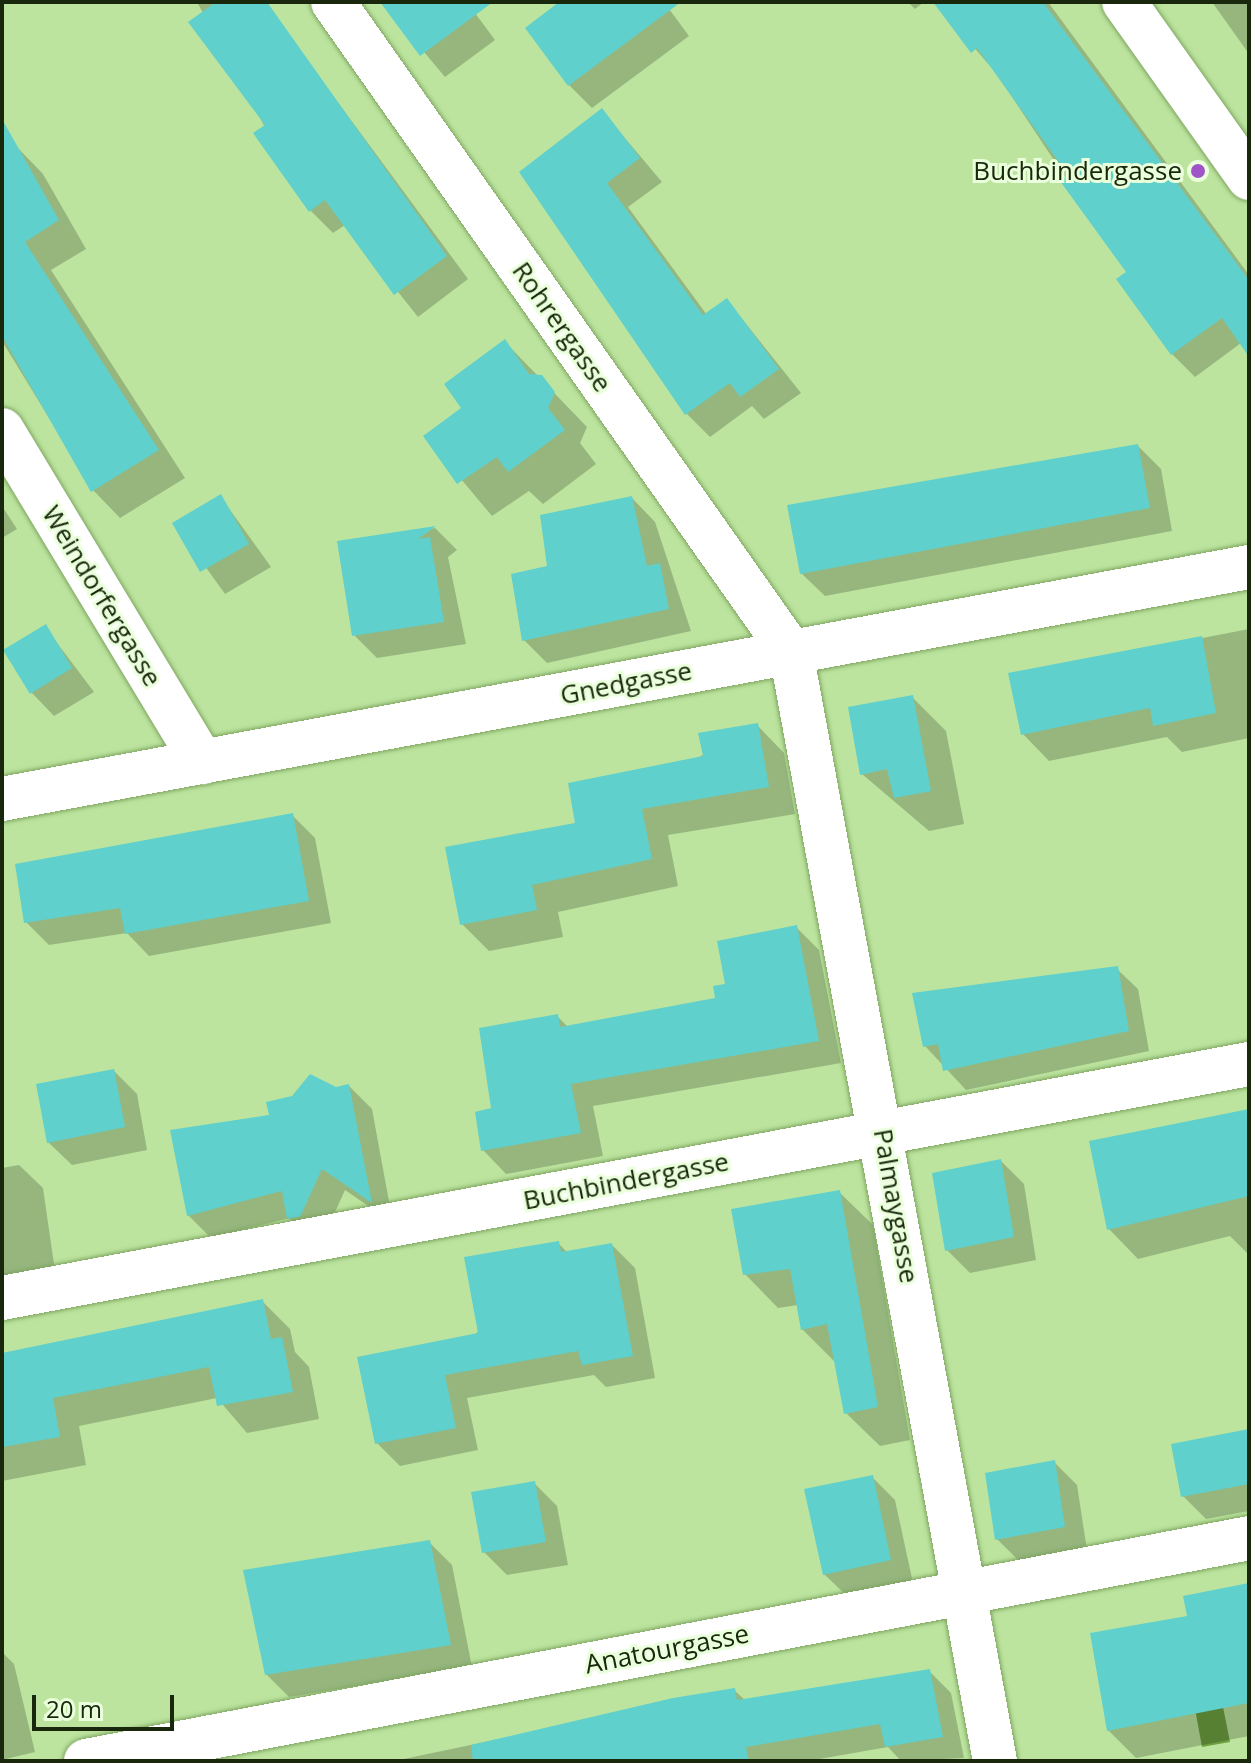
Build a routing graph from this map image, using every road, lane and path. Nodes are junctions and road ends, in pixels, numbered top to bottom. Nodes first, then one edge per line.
1 (333, 2) edge
2 (1124, 2) edge
3 (1249, 178) edge
4 (2, 430) edge
5 (1249, 567) edge
6 (791, 652) junction
7 (202, 762) junction
8 (2, 799) edge
9 (1249, 1064) edge
10 (884, 1133) junction
11 (2, 1298) edge
12 (1249, 1538) edge
13 (963, 1593) junction
14 (86, 1761) edge
15 (995, 1761) edge

1 - 6 street, Rohrergasse
2 - 3 street
4 - 7 street, Weindorfergasse
5 - 6 street, Gnedgasse
6 - 7 street, Gnedgasse
6 - 10 street, Palmaygasse
7 - 8 street, Gnedgasse
9 - 10 street, Buchbindergasse
10 - 11 street, Buchbindergasse
10 - 13 street, Palmaygasse
12 - 13 street, Anatourgasse
13 - 14 street, Anatourgasse
13 - 15 street, Palmaygasse

